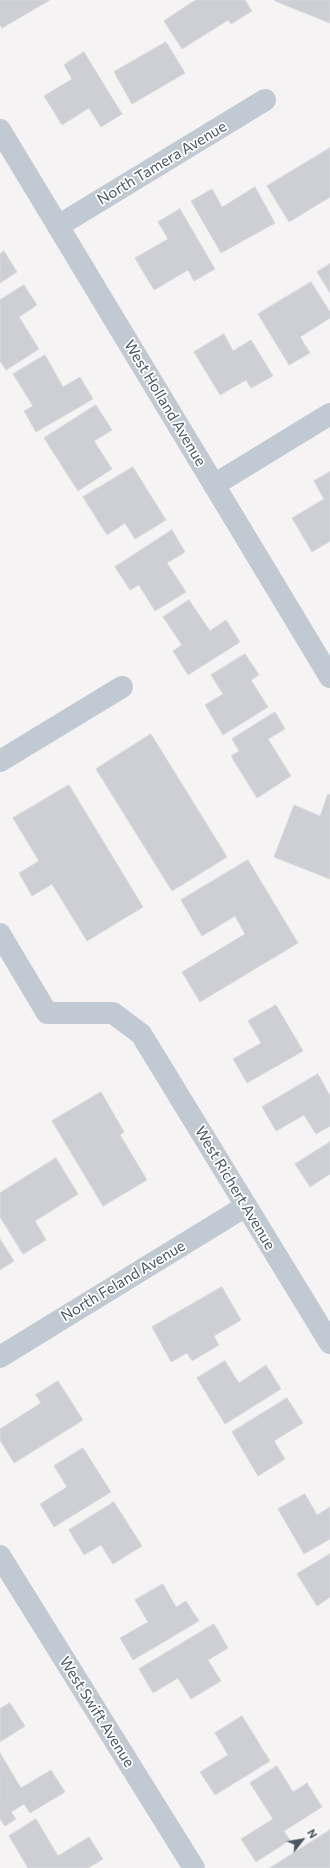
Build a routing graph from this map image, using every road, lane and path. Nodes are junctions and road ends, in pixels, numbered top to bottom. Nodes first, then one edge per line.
1 (265, 100) dead end
2 (0, 130) edge
3 (58, 226) junction
4 (330, 414) edge
5 (214, 485) junction
6 (330, 677) edge
7 (122, 687) dead end
8 (0, 761) edge
9 (0, 934) edge
10 (246, 1206) junction
11 (330, 1342) edge
12 (0, 1357) edge
13 (0, 1556) edge
14 (194, 1868) edge

1 - 3 street, North Tamera Avenue
2 - 3 street, West Holland Avenue
3 - 5 street, West Holland Avenue
4 - 5 street
5 - 6 street, West Holland Avenue
7 - 8 street
9 - 10 street, West Richert Avenue
10 - 11 street, West Richert Avenue
10 - 12 street, North Feland Avenue
13 - 14 street, West Swift Avenue

